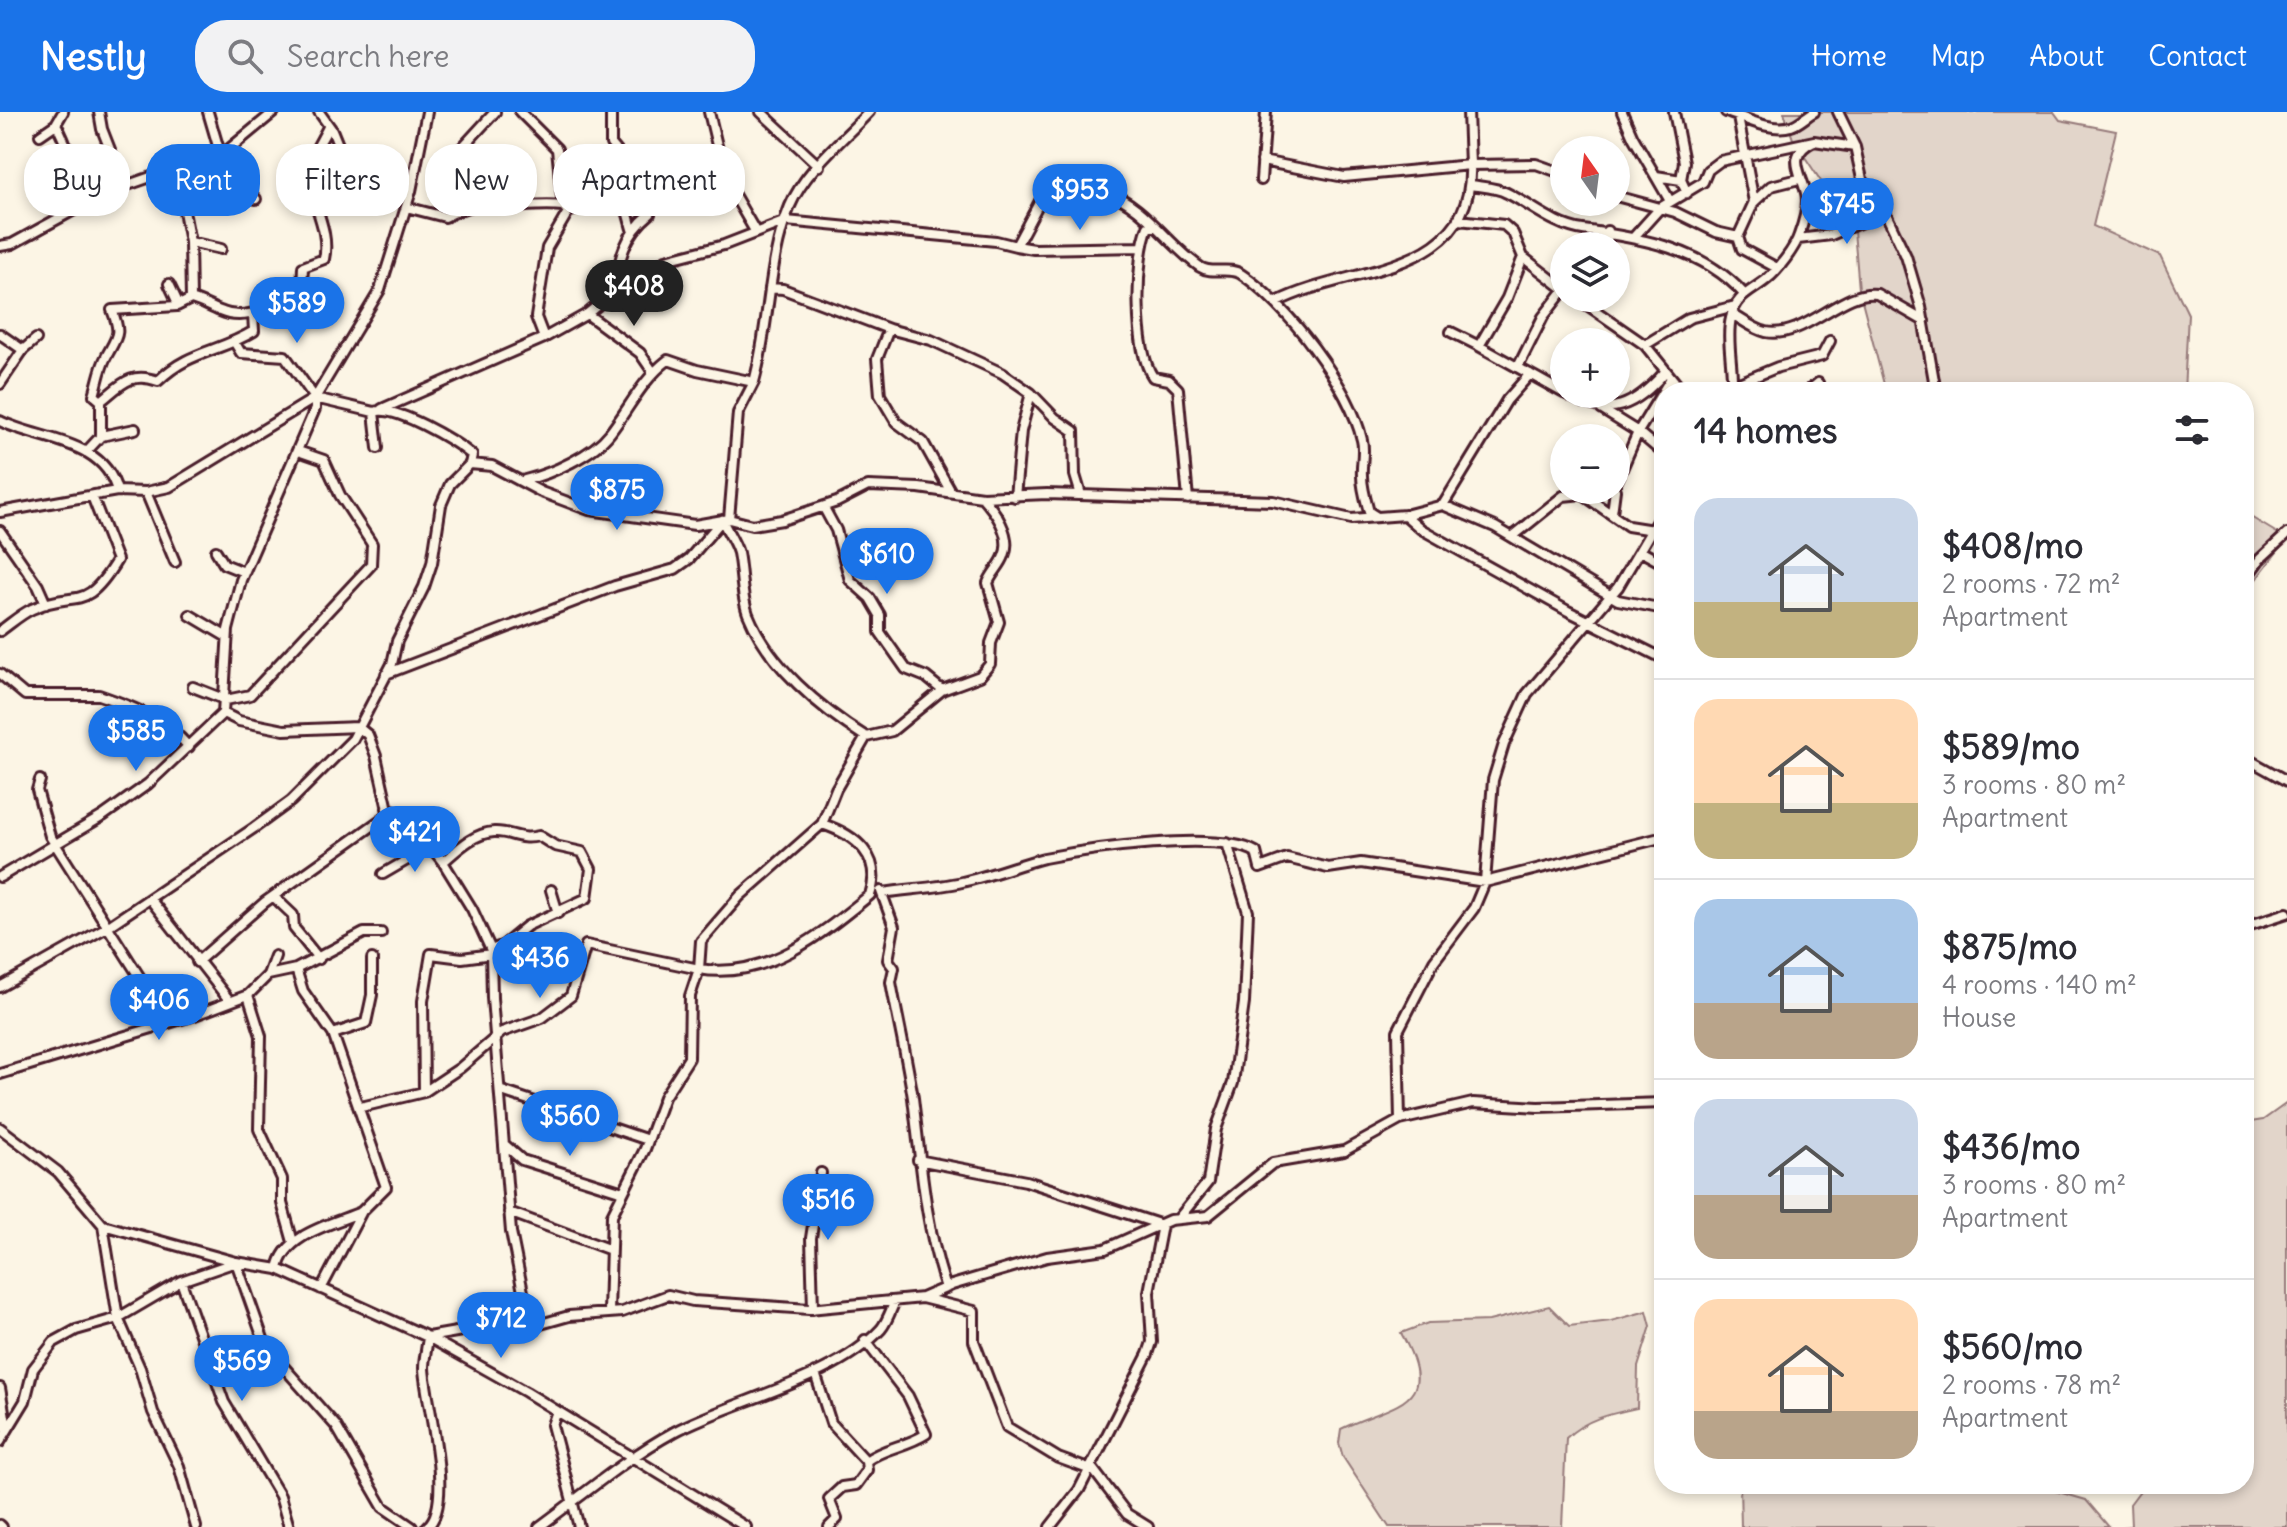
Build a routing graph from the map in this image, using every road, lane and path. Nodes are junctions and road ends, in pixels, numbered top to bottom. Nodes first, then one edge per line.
1 (63, 112) edge
2 (99, 112) edge
3 (208, 112) edge
4 (274, 112) edge
5 (319, 112) edge
6 (427, 112) edge
7 (495, 112) edge
8 (520, 112) edge
9 (611, 112) edge
10 (709, 112) edge
11 (761, 112) edge
12 (869, 112) edge
13 (1266, 112) edge
14 (1468, 112) edge
15 (1622, 112) edge
16 (1674, 112) edge
17 (1726, 112) edge
18 (1814, 112) edge
19 (1838, 112) edge
20 (1738, 114) edge
21 (56, 124) junction
22 (328, 127) junction
23 (40, 135) dead end
24 (1814, 141) junction
25 (67, 144) edge
26 (108, 144) edge
27 (216, 144) edge
28 (232, 144) edge
29 (466, 144) edge
30 (611, 144) edge
31 (717, 144) edge
32 (553, 145) edge
33 (1855, 147) junction
34 (1745, 155) junction
35 (1262, 161) junction
36 (1470, 165) junction
37 (819, 166) junction
38 (1550, 169) edge
39 (1656, 176) junction
40 (1799, 179) junction
41 (1261, 180) dead end
42 (1681, 180) junction
43 (1471, 185) junction
44 (411, 191) junction
45 (1687, 193) junction
46 (409, 197) edge
47 (1630, 200) edge
48 (1670, 201) junction
49 (1754, 202) junction
50 (1660, 208) junction
51 (1885, 212) junction
52 (745, 214) edge
53 (64, 216) edge
54 (185, 216) edge
55 (403, 216) edge
56 (563, 216) edge
57 (628, 216) edge
58 (648, 216) edge
59 (1459, 220) junction
60 (786, 221) junction
61 (1153, 227) junction
62 (632, 229) junction
63 (755, 231) junction
64 (1607, 231) joint
65 (1738, 237) junction
66 (1633, 238) junction
67 (1798, 239) junction
68 (190, 242) junction
69 (0, 246) edge
70 (1016, 246) junction
71 (1142, 247) junction
72 (221, 249) dead end
73 (1523, 257) junction
74 (1777, 268) junction
75 (1550, 279) edge
76 (169, 284) dead end
77 (770, 288) junction
78 (614, 292) junction
79 (1744, 294) junction
80 (191, 299) junction
81 (1277, 302) junction
82 (179, 305) junction
83 (1550, 308) edge
84 (1734, 310) junction
85 (1598, 312) edge
86 (253, 314) junction
87 (587, 314) junction
88 (1924, 321) junction
89 (889, 329) junction
90 (1451, 332) dead end
91 (0, 334) edge
92 (544, 338) junction
93 (36, 339) dead end
94 (1830, 341) dead end
95 (235, 343) junction
96 (1645, 345) junction
97 (1479, 346) junction
98 (23, 350) junction
99 (1518, 367) junction
100 (653, 372) junction
101 (1530, 374) junction
102 (1669, 374) junction
103 (754, 382) junction
104 (1659, 382) edge
105 (1665, 382) edge
106 (1675, 382) edge
107 (1729, 382) edge
108 (1742, 382) edge
109 (1934, 382) edge
110 (0, 384) edge
111 (1550, 385) edge
112 (1654, 386) edge
113 (1031, 393) junction
114 (315, 398) junction
115 (101, 401) junction
116 (1654, 402) edge
117 (1600, 409) joint
118 (378, 411) junction
119 (0, 421) edge
120 (135, 429) dead end
121 (1638, 432) junction
122 (101, 436) junction
123 (1654, 446) edge
124 (378, 448) dead end
125 (298, 451) junction
126 (1630, 451) edge
127 (86, 452) junction
128 (470, 464) junction
129 (525, 480) junction
130 (117, 491) junction
131 (146, 492) junction
132 (951, 492) junction
133 (1081, 495) junction
134 (92, 496) junction
135 (982, 497) junction
136 (1015, 497) junction
137 (1188, 499) junction
138 (1613, 504) edge
139 (1443, 505) junction
140 (824, 508) junction
141 (0, 512) edge
142 (1612, 513) junction
143 (1405, 515) junction
144 (1377, 517) junction
145 (725, 520) junction
146 (1653, 530) joint
147 (0, 531) edge
148 (2287, 534) edge
149 (1512, 537) junction
150 (216, 551) dead end
151 (1640, 551) junction
152 (1654, 559) edge
153 (175, 562) dead end
154 (2254, 567) edge
155 (244, 572) junction
156 (1609, 595) junction
157 (46, 604) junction
158 (1654, 606) edge
159 (190, 615) dead end
160 (1591, 623) junction
161 (0, 631) edge
162 (227, 637) junction
163 (1654, 654) edge
164 (0, 674) edge
165 (386, 674) junction
166 (193, 687) dead end
167 (942, 690) junction
168 (226, 700) junction
169 (223, 713) junction
170 (358, 727) junction
171 (866, 737) junction
172 (189, 747) junction
173 (2254, 763) edge
174 (40, 780) dead end
175 (2287, 781) edge
176 (387, 808) junction
177 (822, 824) junction
178 (1654, 840) edge
179 (1227, 843) junction
180 (58, 844) junction
181 (431, 846) junction
182 (443, 862) junction
183 (873, 862) junction
184 (383, 874) dead end
185 (0, 877) edge
186 (1485, 882) junction
187 (551, 890) dead end
188 (883, 893) junction
189 (274, 897) junction
190 (150, 899) junction
191 (558, 913) junction
192 (2287, 913) edge
193 (2254, 924) edge
194 (107, 927) junction
195 (381, 933) dead end
196 (491, 952) junction
197 (275, 956) dead end
198 (319, 959) junction
199 (372, 959) dead end
200 (197, 962) junction
201 (296, 969) junction
202 (699, 969) junction
203 (268, 975) junction
204 (0, 987) edge
205 (248, 995) junction
206 (229, 1000) junction
207 (164, 1023) junction
208 (333, 1034) junction
209 (495, 1037) junction
210 (0, 1074) edge
211 (502, 1091) junction
212 (424, 1092) junction
213 (1654, 1103) edge
214 (361, 1107) junction
215 (1400, 1120) junction
216 (0, 1128) edge
217 (648, 1140) junction
218 (505, 1145) junction
219 (918, 1160) junction
220 (821, 1173) dead end
221 (623, 1192) junction
222 (362, 1211) junction
223 (509, 1212) junction
224 (1179, 1218) junction
225 (103, 1225) junction
226 (1162, 1225) junction
227 (293, 1242) junction
228 (608, 1249) junction
229 (236, 1262) junction
230 (278, 1269) junction
231 (181, 1281) junction
232 (946, 1288) junction
233 (321, 1289) junction
234 (922, 1298) junction
235 (895, 1301) junction
236 (813, 1309) junction
237 (609, 1312) junction
238 (118, 1318) junction
239 (530, 1327) junction
240 (428, 1337) junction
241 (865, 1340) junction
242 (815, 1373) junction
243 (0, 1388) edge
244 (557, 1411) junction
245 (7, 1429) junction
246 (0, 1442) edge
247 (634, 1456) junction
248 (866, 1461) junction
249 (1091, 1469) junction
250 (571, 1504) junction
251 (196, 1527) edge
252 (289, 1527) edge
253 (412, 1527) edge
254 (427, 1527) edge
255 (539, 1527) edge
256 (579, 1527) edge
257 (746, 1527) edge
258 (829, 1527) edge
259 (1050, 1527) edge
260 (1148, 1527) edge

1 - 21 street
2 - 26 street
3 - 27 street
4 - 28 street
5 - 22 street
6 - 44 street
7 - 29 street
8 - 32 street
9 - 30 street
10 - 31 street
11 - 37 street
12 - 37 street
13 - 35 street
14 - 36 street
15 - 39 street
16 - 42 street
17 - 20 street
18 - 20 street
19 - 33 street
20 - 34 street
21 - 23 street
21 - 25 street
22 - 44 street
22 - 86 street
24 - 33 street
24 - 34 street
24 - 40 street
33 - 51 street
34 - 45 street
34 - 49 street
35 - 36 street
35 - 41 street
36 - 38 street
36 - 43 street
37 - 60 street
39 - 42 street
39 - 48 street
40 - 49 street
40 - 67 street
42 - 45 street
43 - 59 street
43 - 64 street
44 - 46 street
45 - 48 street
47 - 50 street
48 - 50 street
49 - 65 street
50 - 65 street
50 - 66 street
51 - 67 street
51 - 88 street
52 - 63 street
53 - 69 street
54 - 68 street
55 - 114 street
56 - 92 street
57 - 62 street
58 - 62 street
59 - 73 street
59 - 81 street
60 - 63 street
60 - 70 street
60 - 77 street
61 - 70 street
61 - 71 street
61 - 81 street
62 - 78 street
63 - 78 street
64 - 66 street
65 - 74 street
66 - 79 street
67 - 74 street
68 - 72 street
68 - 80 street
70 - 71 street
71 - 137 street
73 - 75 street
73 - 97 street
74 - 79 street
76 - 82 street
77 - 89 street
77 - 103 street
78 - 87 street
79 - 84 street
80 - 82 street
80 - 86 street
81 - 144 street
82 - 115 street
83 - 99 street
84 - 88 street
84 - 96 street
84 - 107 street
85 - 96 street
86 - 95 street
87 - 92 street
87 - 100 street
88 - 109 street
89 - 113 street
89 - 132 street
90 - 97 street
91 - 98 street
92 - 118 street
93 - 98 street
94 - 108 street
95 - 114 street
95 - 115 street
96 - 102 street
97 - 99 street
98 - 110 street
99 - 101 street
100 - 103 street
100 - 129 street
101 - 111 street
101 - 139 street
102 - 104 street
102 - 105 street
102 - 106 street
103 - 145 street
112 - 117 street
113 - 133 street
113 - 136 street
114 - 118 street
114 - 125 street
114 - 131 street
115 - 122 street
116 - 121 street
117 - 121 street
118 - 124 street
118 - 128 street
119 - 127 street
120 - 122 street
121 - 123 street
121 - 126 street
122 - 127 street
125 - 155 street
125 - 168 street
127 - 130 street
128 - 129 street
128 - 165 street
129 - 145 street
130 - 131 street
130 - 134 street
131 - 153 street
132 - 135 street
132 - 140 street
133 - 136 street
133 - 137 street
134 - 141 street
134 - 157 street
135 - 136 street
135 - 167 street
137 - 144 street
138 - 142 street
139 - 143 street
139 - 149 street
140 - 145 street
140 - 167 street
142 - 146 street
142 - 149 street
143 - 144 street
143 - 160 street
145 - 165 street
145 - 171 street
146 - 151 street
147 - 157 street
148 - 154 street
149 - 156 street
150 - 155 street
151 - 152 street
151 - 156 street
155 - 162 street
156 - 158 street
156 - 160 street
157 - 161 street
159 - 162 street
160 - 163 street
160 - 186 street
162 - 168 street
164 - 172 street
165 - 170 street
166 - 168 street
167 - 171 street
168 - 169 street
169 - 170 street
169 - 172 street
170 - 176 street
170 - 190 street
171 - 177 street
172 - 180 street
173 - 175 street
174 - 180 street
176 - 181 street
176 - 189 street
177 - 183 street
177 - 202 street
178 - 186 street
179 - 186 street
179 - 188 street
179 - 224 street
180 - 185 street
180 - 194 street
181 - 182 street
181 - 184 street
182 - 191 street
182 - 196 street
183 - 188 street
183 - 202 street
186 - 215 street
187 - 191 street
188 - 219 street
189 - 198 street
189 - 200 street
190 - 194 street
190 - 200 street
191 - 196 street
192 - 193 street
194 - 204 street
194 - 207 street
195 - 198 street
196 - 209 street
196 - 212 street
197 - 203 street
198 - 201 street
199 - 208 street
200 - 206 street
201 - 203 street
201 - 208 street
202 - 209 street
202 - 217 street
203 - 205 street
205 - 206 street
205 - 227 street
206 - 207 street
207 - 210 street
208 - 214 street
209 - 211 street
209 - 212 street
211 - 217 street
211 - 218 street
212 - 214 street
213 - 215 street
214 - 222 street
215 - 224 street
216 - 225 street
217 - 221 street
218 - 221 street
218 - 223 street
219 - 226 street
219 - 232 street
220 - 236 street
221 - 228 street
222 - 227 street
222 - 233 street
223 - 228 street
223 - 239 street
224 - 226 street
225 - 229 street
225 - 238 street
226 - 232 street
226 - 249 street
227 - 230 street
228 - 237 street
229 - 230 street
229 - 231 street
229 - 253 street
230 - 233 street
231 - 238 street
231 - 252 street
232 - 234 street
233 - 240 street
234 - 235 street
234 - 249 street
235 - 236 street
235 - 241 street
236 - 237 street
237 - 239 street
238 - 245 street
238 - 251 street
239 - 240 street
240 - 244 street
240 - 254 street
241 - 242 street
241 - 248 street
242 - 247 street
242 - 248 street
243 - 245 street
244 - 247 street
244 - 250 street
245 - 246 street
247 - 250 street
247 - 257 street
248 - 258 street
249 - 259 street
249 - 260 street
250 - 255 street
250 - 256 street

